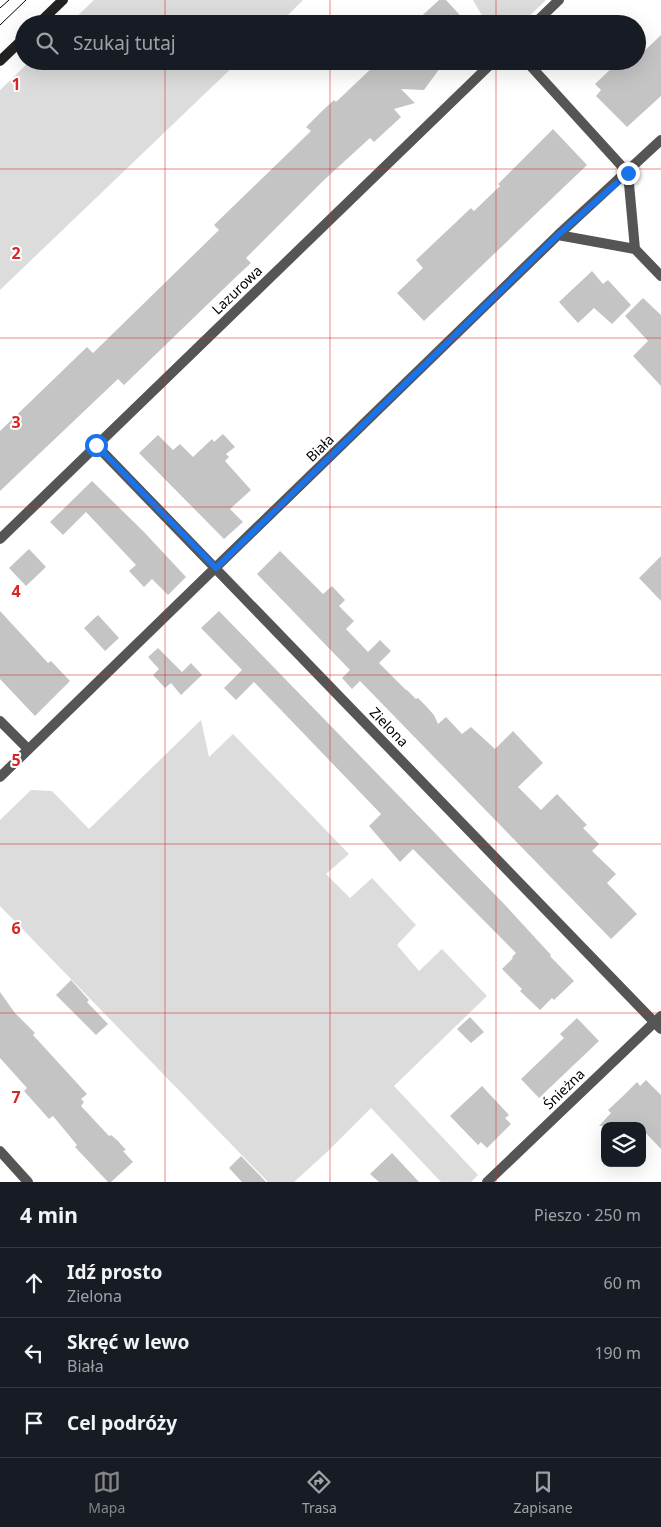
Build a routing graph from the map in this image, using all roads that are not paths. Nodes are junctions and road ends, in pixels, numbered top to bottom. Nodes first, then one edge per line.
1 (63, 0) edge
2 (559, 0) edge
3 (47, 15) edge
4 (543, 15) edge
5 (15, 47) edge
6 (0, 61) edge
7 (485, 70) edge
8 (534, 70) edge
9 (661, 140) edge
10 (628, 173) junction
11 (558, 235) junction
12 (635, 249) junction
13 (661, 276) edge
14 (96, 445) junction
15 (0, 539) edge
16 (216, 568) junction
17 (0, 720) edge
18 (28, 750) junction
19 (0, 777) edge
20 (659, 1022) edge
21 (0, 1151) edge
22 (28, 1182) edge
23 (486, 1182) edge

1 - 3 main road
2 - 4 street
5 - 6 main road
7 - 14 street, Lazurowa
8 - 10 street
9 - 10 street, Biała
10 - 11 street, Biała
10 - 12 street
11 - 12 street
11 - 16 street, Biała
12 - 13 street
14 - 15 street, Lazurowa
14 - 16 street, Zielona
16 - 18 street, Biała
16 - 20 street, Zielona
17 - 18 street
18 - 19 street, Biała
20 - 23 street, Śnieżna
21 - 22 street

